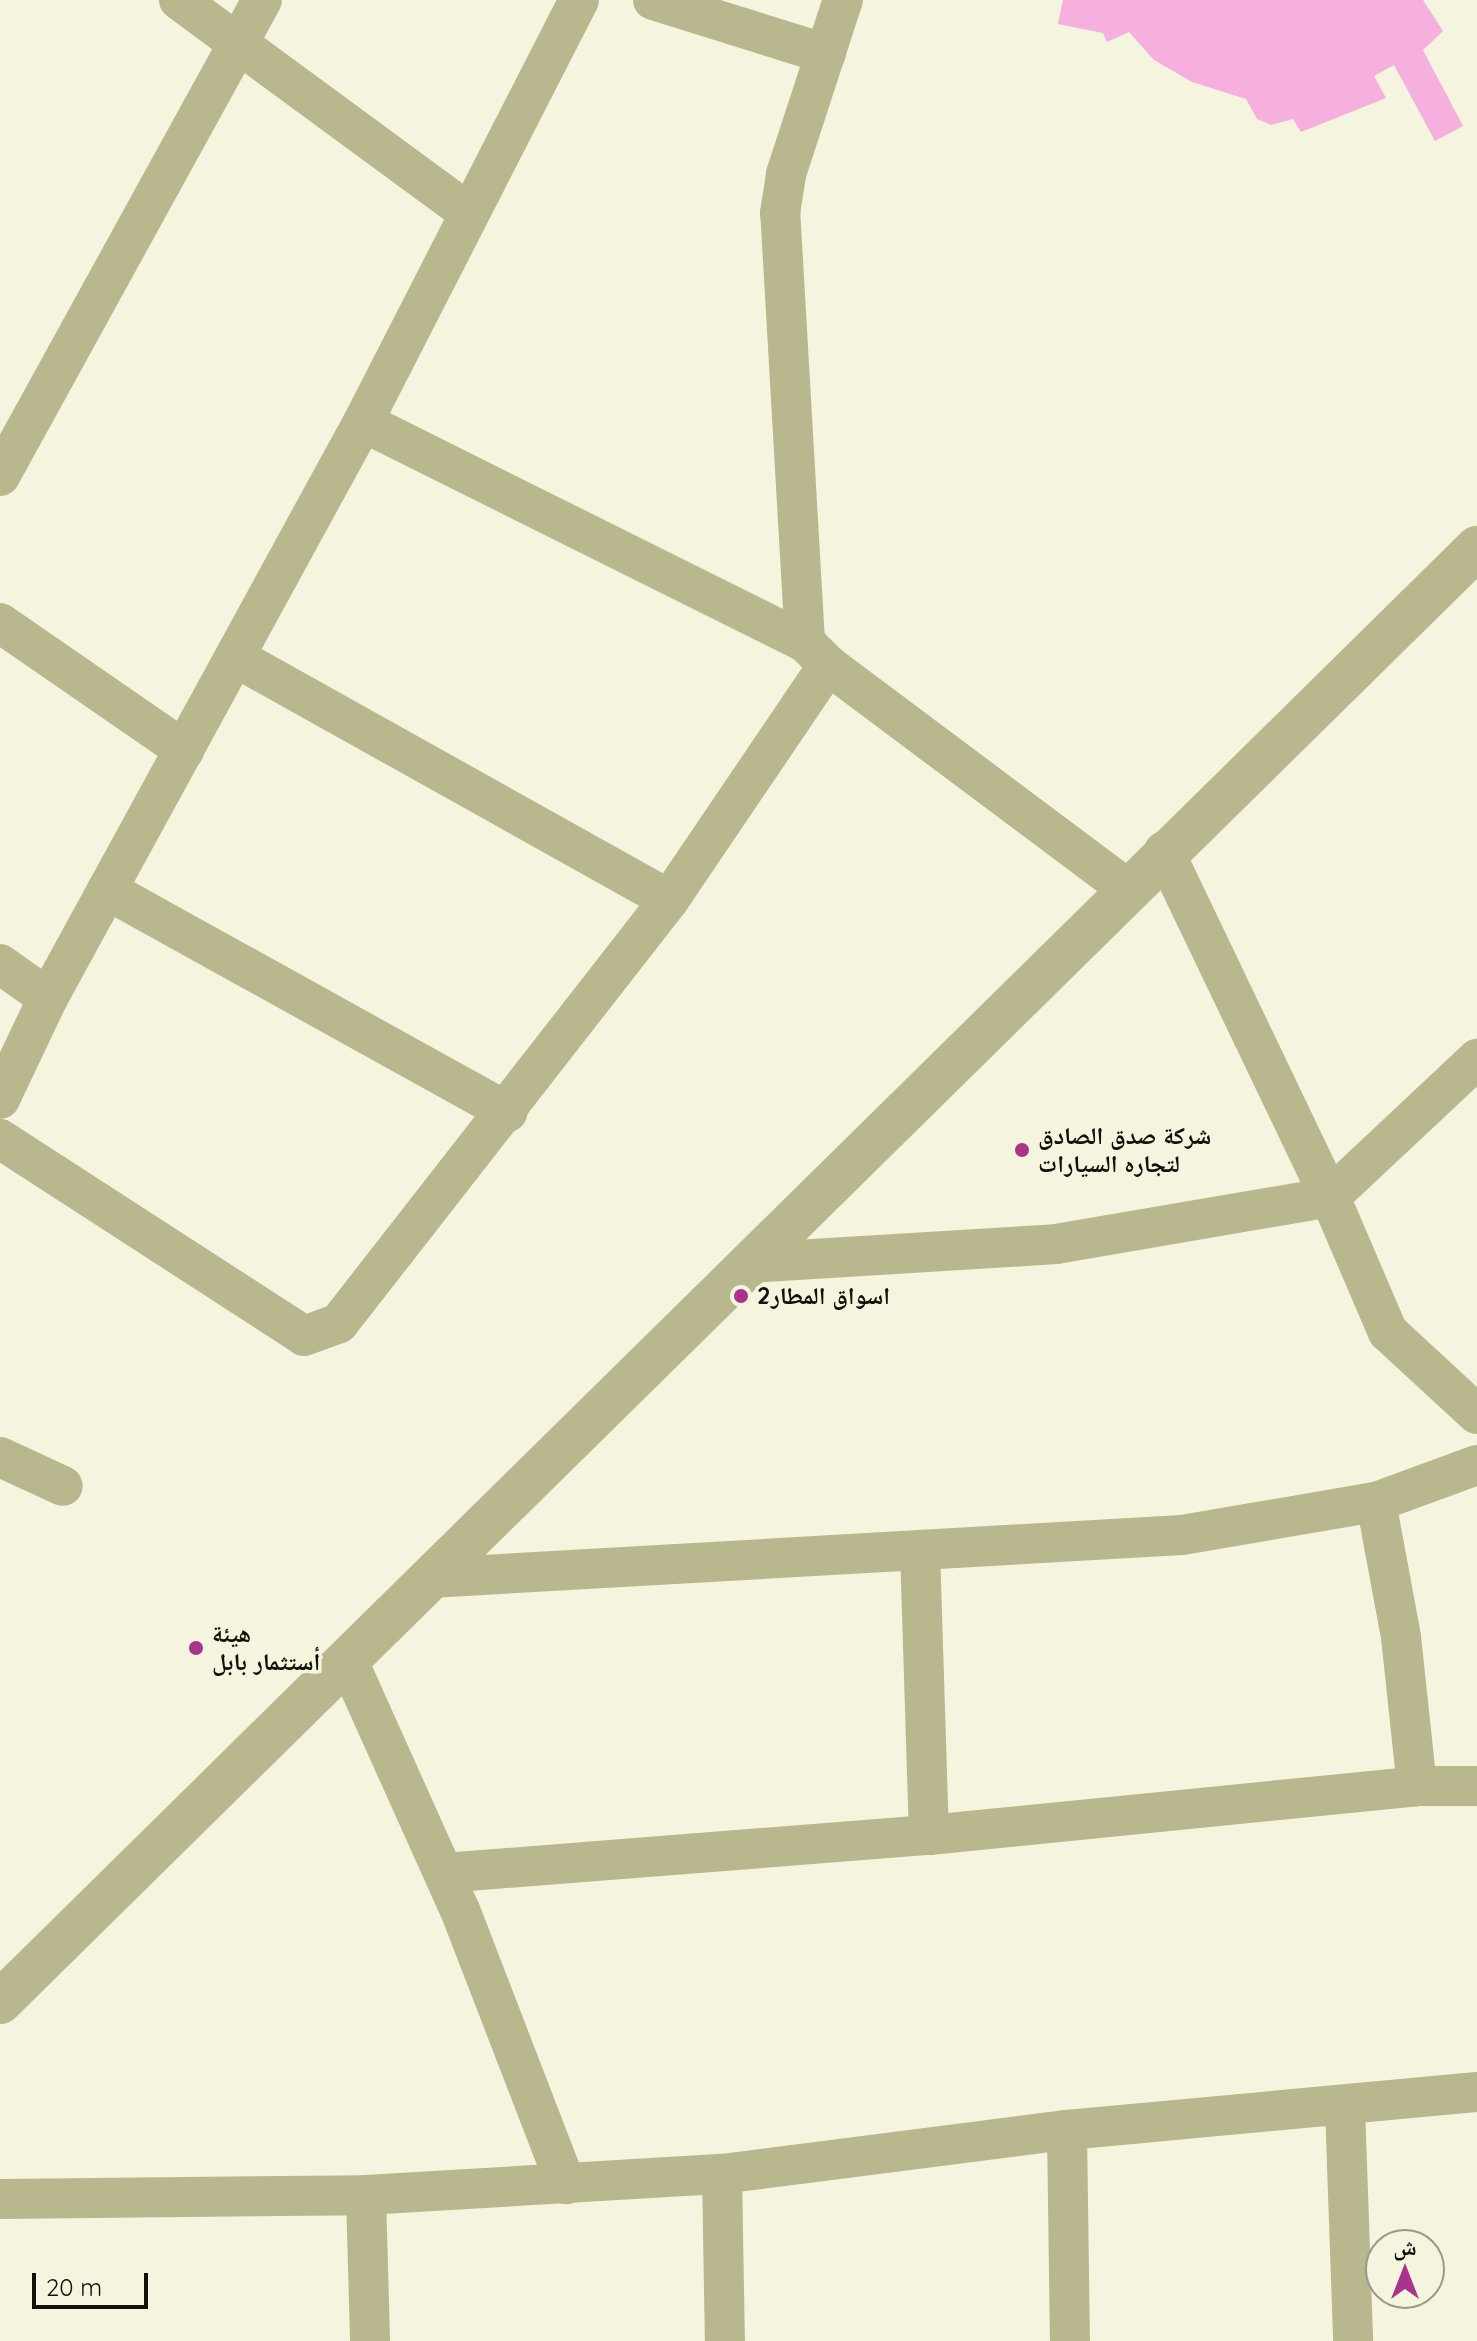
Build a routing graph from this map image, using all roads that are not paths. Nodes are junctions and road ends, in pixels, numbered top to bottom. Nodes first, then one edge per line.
1 (179, 0) edge
2 (262, 0) edge
3 (579, 0) edge
4 (653, 0) edge
5 (843, 0) edge
6 (239, 44) junction
7 (826, 54) junction
8 (469, 213) junction
9 (363, 422) junction
10 (0, 476) edge
11 (1477, 548) edge
12 (0, 623) edge
13 (816, 654) junction
14 (235, 657) junction
15 (184, 750) junction
16 (1164, 851) junction
17 (1126, 888) junction
18 (107, 890) junction
19 (669, 900) junction
20 (0, 964) edge
21 (48, 998) junction
22 (1477, 1059) edge
23 (0, 1099) edge
24 (508, 1112) junction
25 (0, 1139) edge
26 (1330, 1197) junction
27 (748, 1263) junction
28 (1477, 1414) edge
29 (0, 1457) edge
30 (1477, 1465) edge
31 (63, 1486) dead end
32 (1376, 1502) junction
33 (920, 1550) junction
34 (430, 1578) junction
35 (347, 1659) junction
36 (1417, 1786) junction
37 (1477, 1786) edge
38 (929, 1835) junction
39 (444, 1873) junction
40 (0, 2002) edge
41 (1477, 2092) edge
42 (1345, 2107) junction
43 (1067, 2130) junction
44 (722, 2174) junction
45 (566, 2184) junction
46 (366, 2195) junction
47 (0, 2199) edge
48 (370, 2341) edge
49 (725, 2341) edge
50 (1070, 2341) edge
51 (1353, 2341) edge

1 - 6 street
2 - 6 street
3 - 8 street
4 - 7 street
5 - 7 street
6 - 8 street
6 - 10 street
7 - 13 street
8 - 9 street
9 - 13 street
9 - 14 street
11 - 16 street
12 - 15 street
13 - 17 street
13 - 19 street
14 - 15 street
14 - 19 street
15 - 18 street
16 - 17 street
16 - 26 street
17 - 27 street
18 - 21 street
18 - 24 street
19 - 24 street
20 - 21 street
21 - 23 street
22 - 26 street
24 - 25 street
26 - 27 street
26 - 28 street
27 - 34 street
29 - 31 street
30 - 32 street
32 - 33 street
32 - 36 street
33 - 34 street
33 - 38 street
34 - 35 street
35 - 39 street
35 - 40 street
36 - 37 street
36 - 38 street
38 - 39 street
39 - 45 street
41 - 42 street
42 - 43 street
42 - 51 street
43 - 44 street
43 - 50 street
44 - 45 street
44 - 49 street
45 - 46 street
46 - 47 street
46 - 48 street

